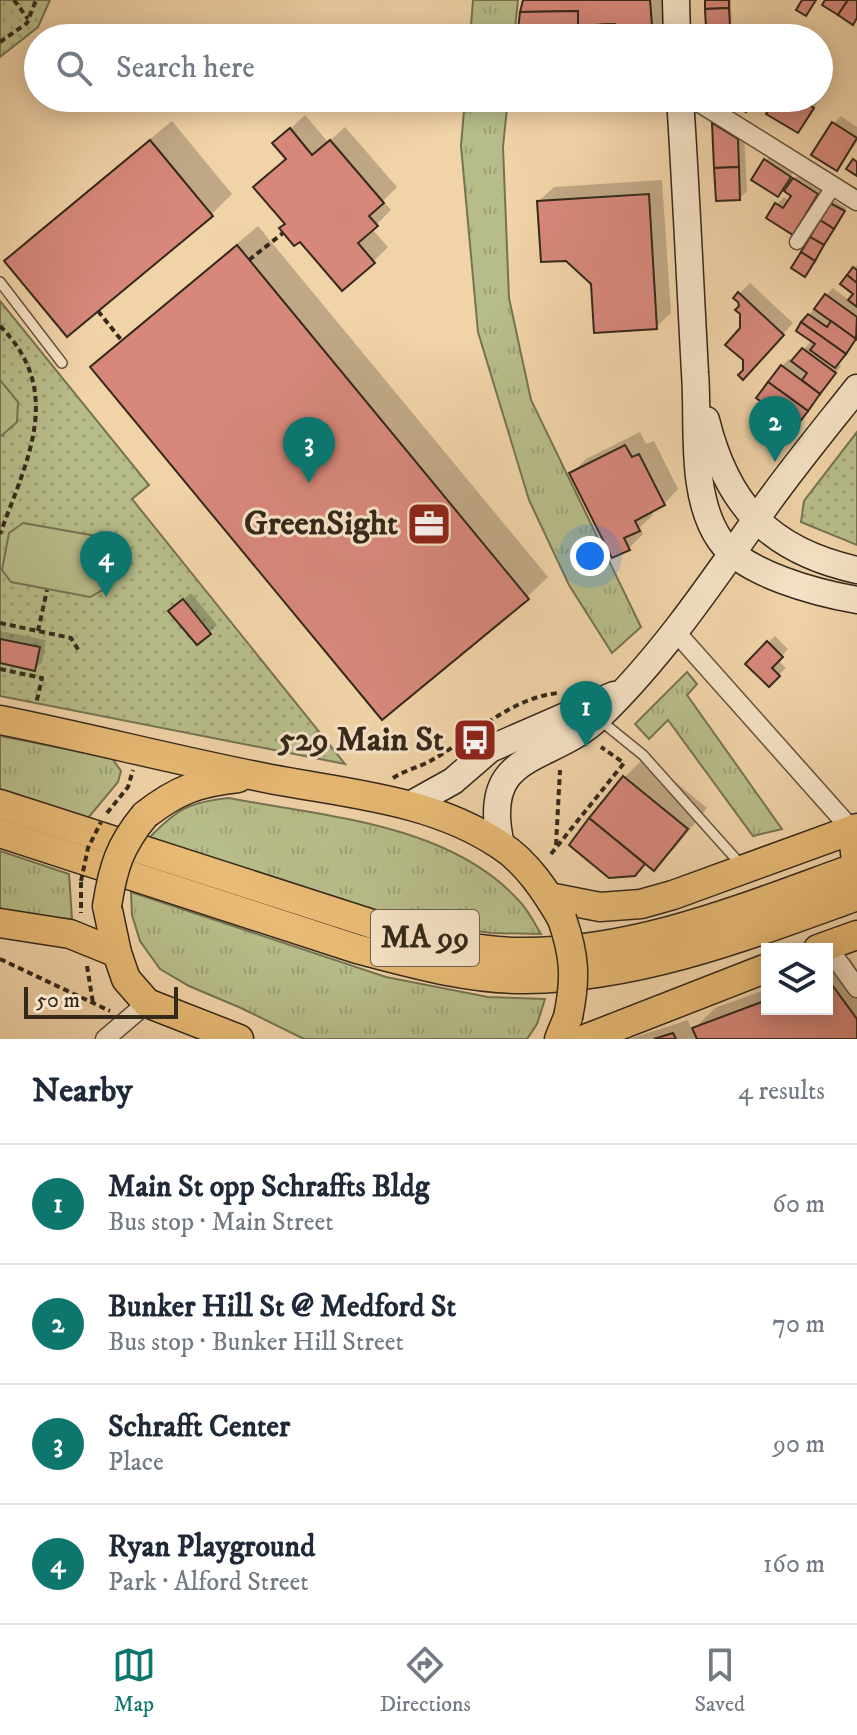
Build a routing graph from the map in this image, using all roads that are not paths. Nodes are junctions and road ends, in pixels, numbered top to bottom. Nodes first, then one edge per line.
1 (676, 0) edge
2 (677, 24) edge
3 (681, 112) edge
4 (714, 112) edge
5 (833, 187) junction
6 (857, 201) edge
7 (797, 242) dead end
8 (0, 282) edge
9 (62, 363) dead end
10 (696, 382) junction
11 (857, 388) edge
12 (756, 520) junction
13 (733, 555) junction
14 (857, 570) edge
15 (857, 600) edge
16 (675, 631) junction
17 (624, 691) junction
18 (598, 719) junction
19 (0, 720) edge
20 (255, 776) junction
21 (0, 804) edge
22 (410, 805) junction
23 (0, 833) edge
24 (855, 843) edge
25 (501, 845) junction
26 (745, 869) junction
27 (857, 896) edge
28 (556, 908) junction
29 (0, 923) edge
30 (857, 935) edge
31 (833, 943) edge
32 (117, 953) junction
33 (833, 960) edge
34 (761, 970) edge
35 (857, 988) edge
36 (147, 1003) junction
37 (571, 1032) edge
38 (105, 1039) edge
39 (239, 1039) edge

1 - 2 main road
3 - 10 main road
4 - 5 street
5 - 6 street
5 - 7 street
8 - 9 lane
10 - 12 main road
10 - 13 main road
11 - 12 main road
12 - 13 main road
12 - 14 main road
13 - 15 main road
13 - 16 main road
16 - 17 main road
16 - 24 street
17 - 18 main road
17 - 22 main road
18 - 25 main road
18 - 26 lane
19 - 20 main road
20 - 22 main road
20 - 32 main road, bridge
21 - 24 main road, MA 99
22 - 25 main road
23 - 27 main road, MA 99
24 - 26 main road
25 - 28 main road
26 - 28 main road
28 - 37 main road, bridge
29 - 32 main road
30 - 31 main road
32 - 36 main road
33 - 35 street
34 - 37 main road
36 - 38 street
36 - 39 main road

